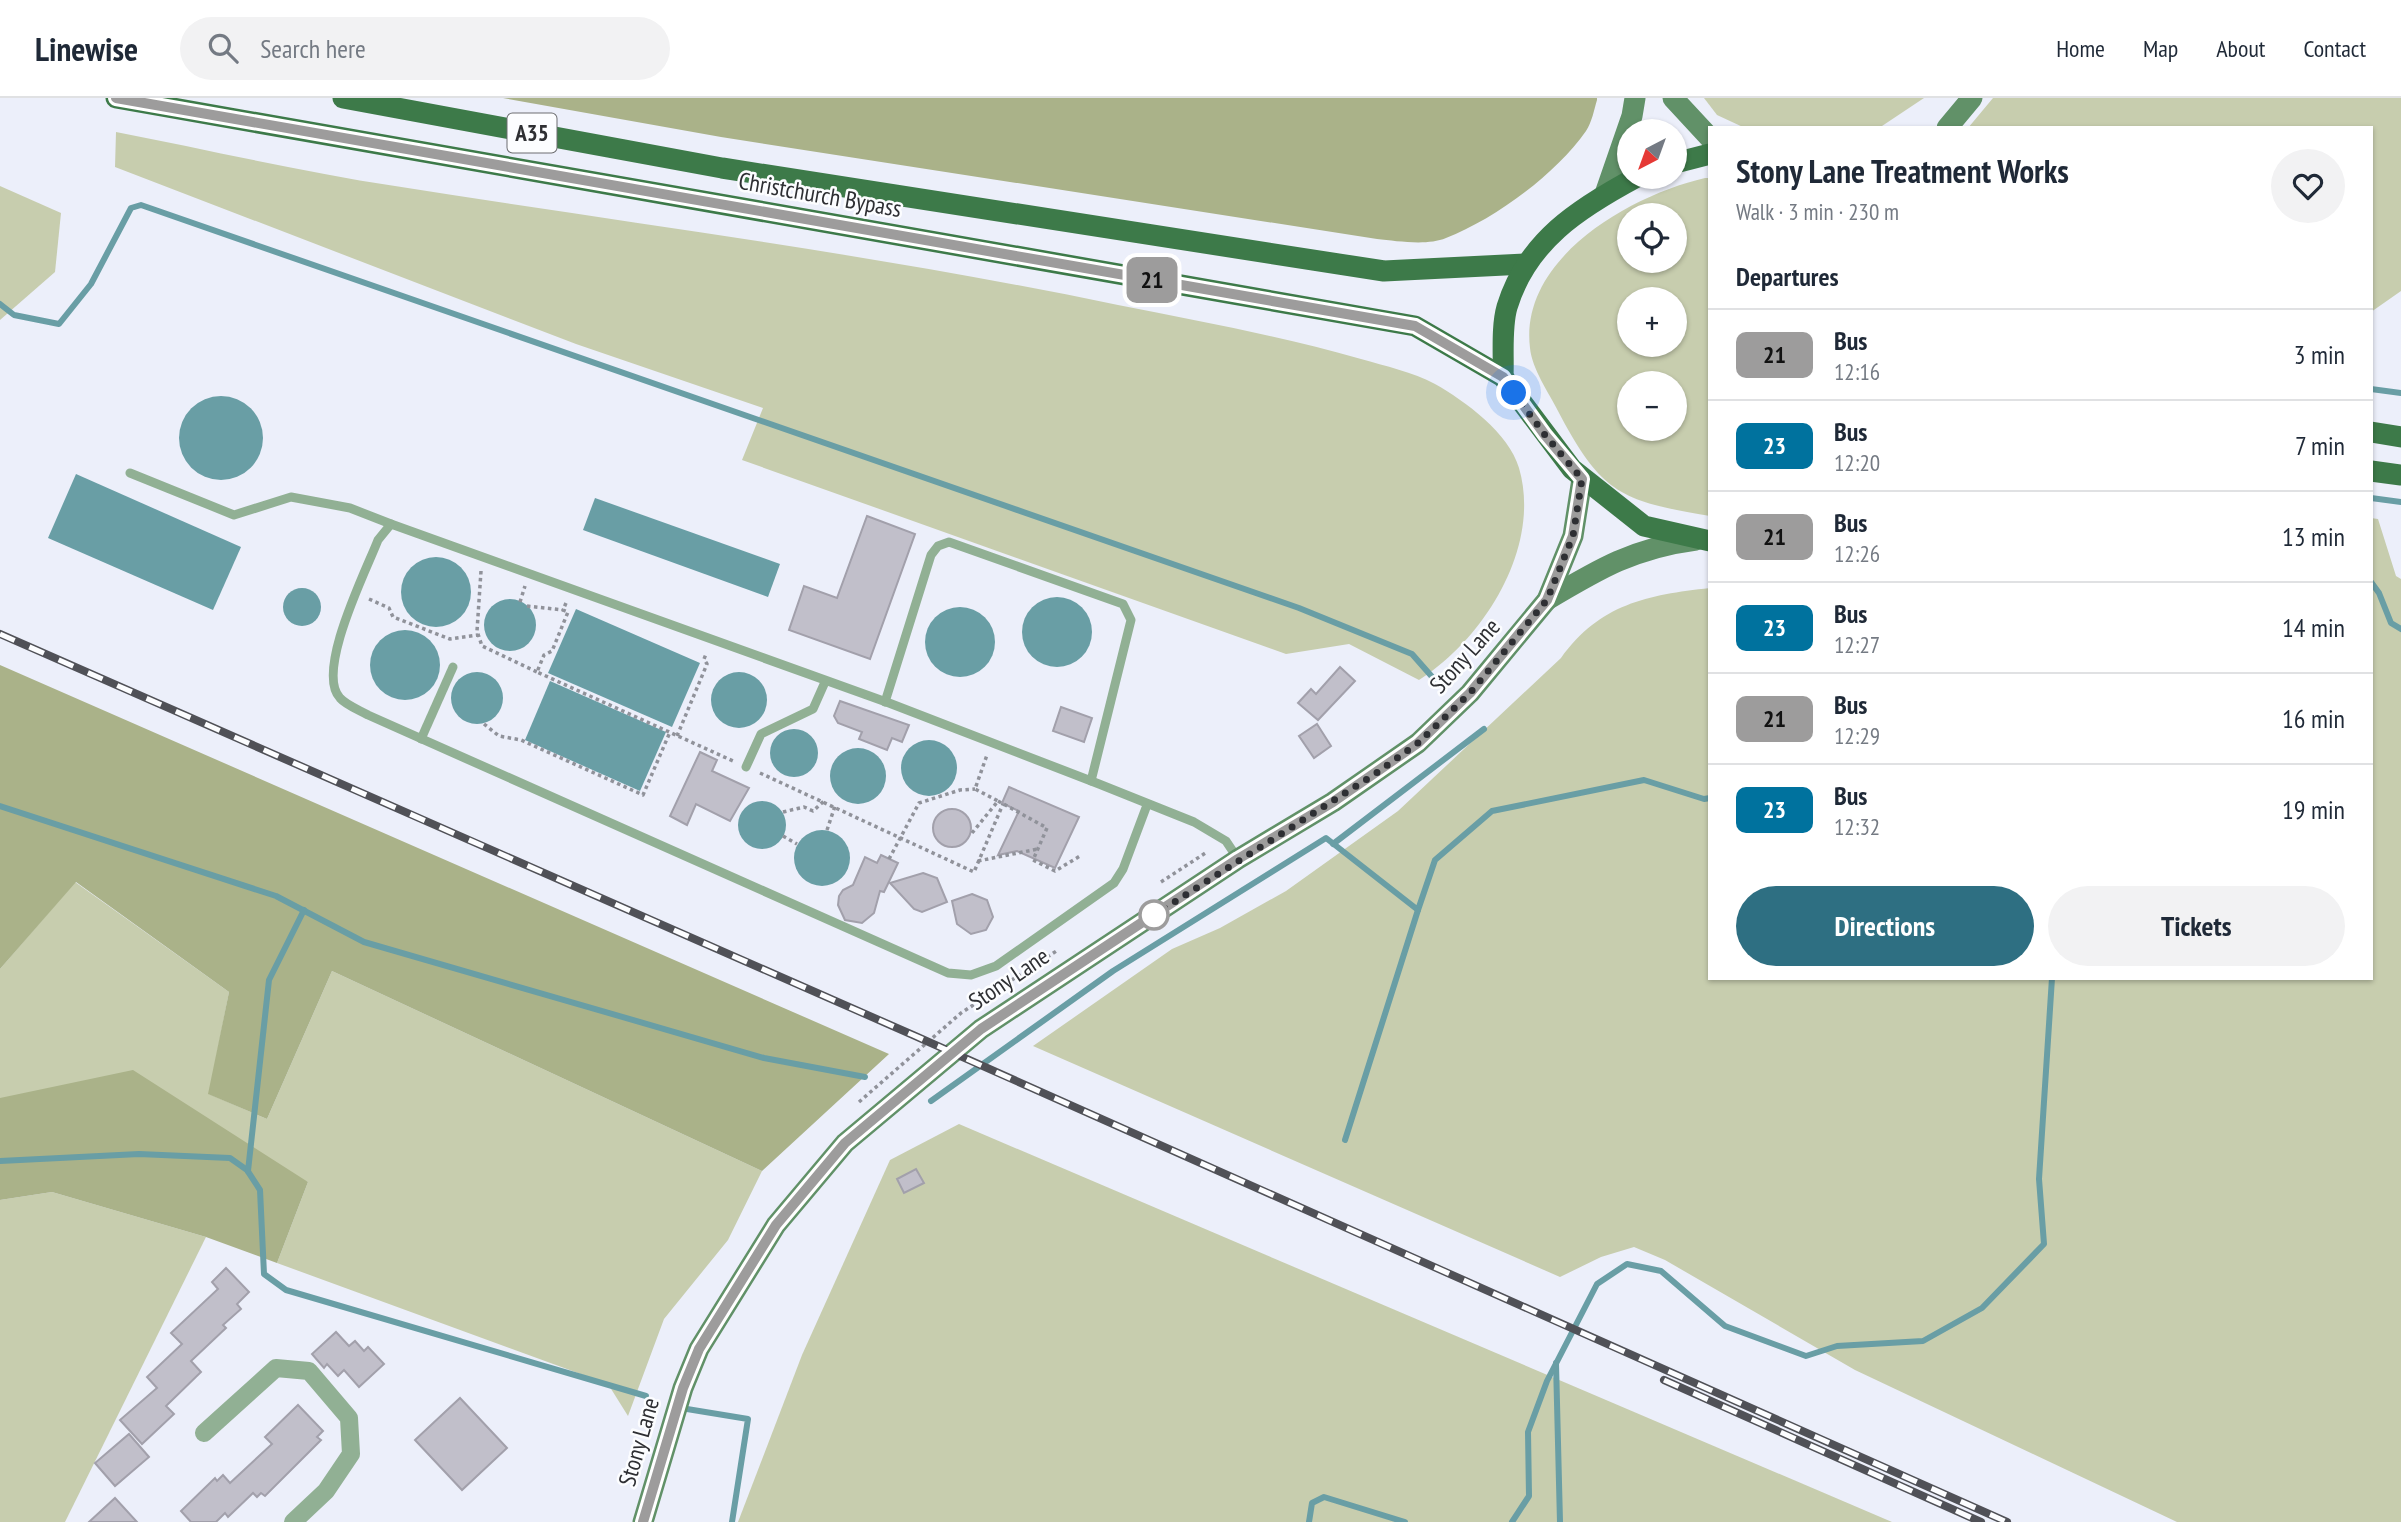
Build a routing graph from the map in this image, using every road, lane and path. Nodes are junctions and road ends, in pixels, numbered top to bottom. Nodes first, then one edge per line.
1 (116, 98) edge
2 (343, 98) edge
3 (1635, 98) edge
4 (1673, 98) edge
5 (1972, 98) edge
6 (1949, 126) edge
7 (1708, 136) edge
8 (1708, 155) edge
9 (1687, 160) edge
10 (1617, 188) edge
11 (1605, 194) junction
12 (1525, 264) junction
13 (1503, 377) junction
14 (2373, 432) edge
15 (2401, 437) edge
16 (2373, 471) edge
17 (130, 473) dead end
18 (2401, 475) edge
19 (1582, 479) junction
20 (391, 524) junction
21 (1703, 540) edge
22 (485, 558) junction
23 (357, 594) junction
24 (1547, 600) junction
25 (527, 606) dead end
26 (563, 610) dead end
27 (478, 635) junction
28 (712, 641) junction
29 (453, 667) dead end
30 (537, 672) dead end
31 (825, 682) junction
32 (885, 702) junction
33 (484, 724) dead end
34 (670, 732) dead end
35 (677, 736) dead end
36 (421, 739) junction
37 (991, 743) junction
38 (746, 767) dead end
39 (1091, 781) junction
40 (975, 789) junction
41 (824, 801) dead end
42 (998, 801) junction
43 (1147, 805) junction
44 (835, 806) dead end
45 (783, 812) dead end
46 (827, 830) dead end
47 (972, 833) dead end
48 (783, 836) dead end
49 (797, 845) dead end
50 (1038, 849) junction
51 (1080, 856) dead end
52 (889, 859) dead end
53 (1238, 859) junction
54 (978, 861) dead end
55 (204, 1433) dead end
56 (293, 1522) edge
57 (643, 1522) edge

1 - 13 main road, Christchurch Bypass / A35
2 - 12 main road, Christchurch Bypass / A35
3 - 11 main road
4 - 7 main road
5 - 6 main road
8 - 9 main road
10 - 11 main road
11 - 12 main road
12 - 13 main road
13 - 19 main road
14 - 15 main road
16 - 18 main road
17 - 20 lane
19 - 21 main road
19 - 24 main road, Stony Lane
20 - 22 lane
20 - 23 lane
21 - 24 main road, Stony Lane
22 - 27 path
22 - 28 lane
23 - 27 path
23 - 36 lane
24 - 53 main road, Stony Lane
25 - 26 path
27 - 30 path
28 - 31 lane
28 - 35 path
29 - 36 lane
31 - 32 lane
31 - 38 lane
32 - 37 lane
32 - 39 lane
33 - 34 path
36 - 43 lane
37 - 39 lane
37 - 40 path
39 - 43 lane
40 - 42 path
40 - 52 path
41 - 45 path
42 - 47 path
42 - 50 path
43 - 53 lane
44 - 46 path
48 - 49 path
50 - 51 path
50 - 54 path
53 - 57 main road, Stony Lane
55 - 56 street

